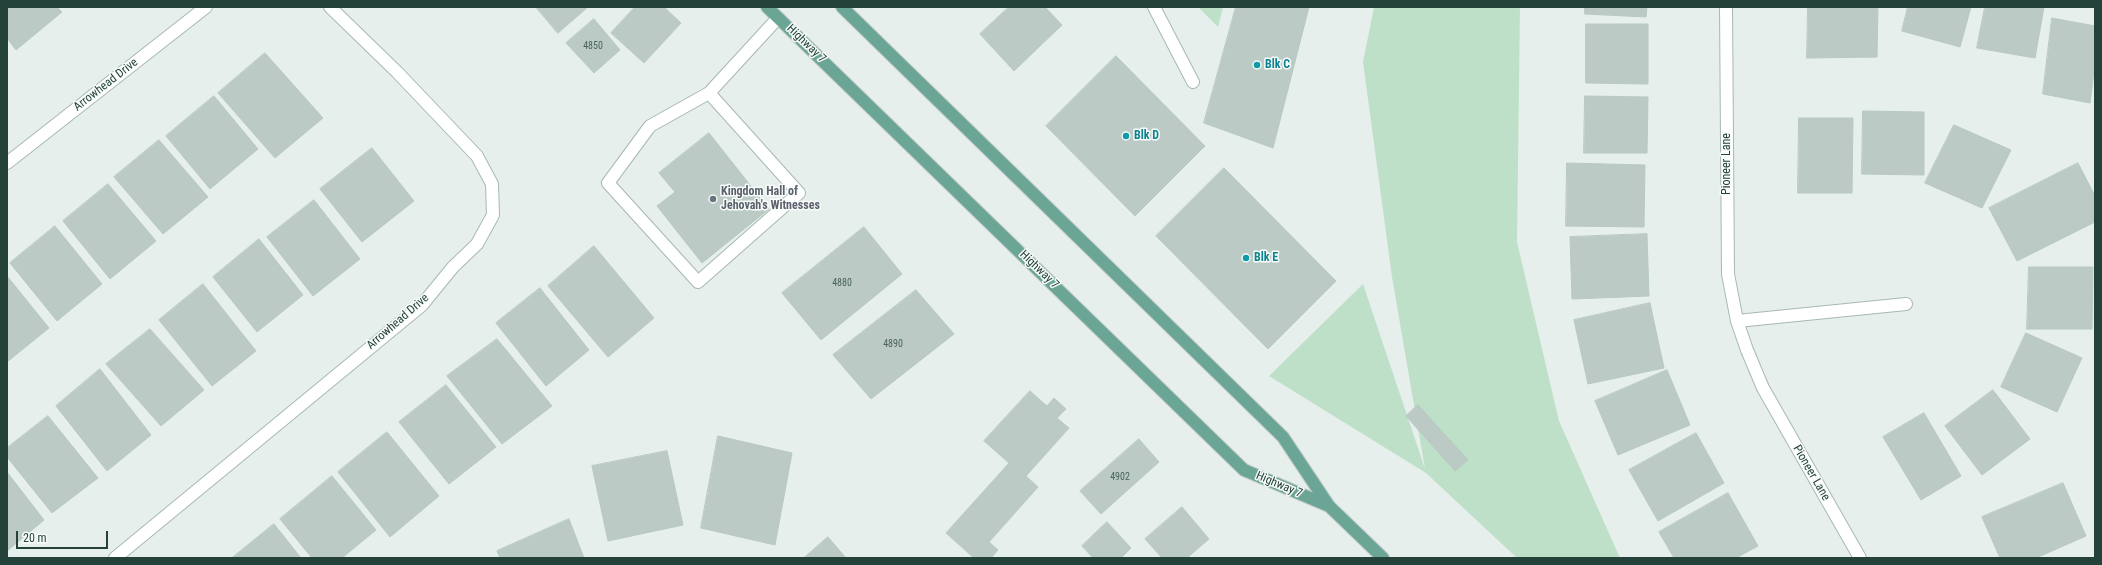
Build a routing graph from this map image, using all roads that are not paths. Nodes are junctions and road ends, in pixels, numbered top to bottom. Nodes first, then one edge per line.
1 (206, 7) edge
2 (330, 7) edge
3 (767, 7) edge
4 (842, 7) edge
5 (1154, 7) edge
6 (1726, 7) edge
7 (778, 18) junction
8 (1193, 82) dead end
9 (709, 93) junction
10 (7, 163) edge
11 (1906, 304) dead end
12 (1737, 321) junction
13 (1329, 506) junction
14 (115, 558) edge
15 (1383, 558) edge
16 (1860, 558) edge

1 - 10 street, Arrowhead Drive
2 - 14 street, Arrowhead Drive
3 - 7 main road, Highway 7
4 - 13 main road, Highway 7
5 - 8 street
6 - 12 street, Pioneer Lane
7 - 9 street
7 - 13 main road, Highway 7
9 - 9 street
11 - 12 street
12 - 16 street, Pioneer Lane
13 - 15 main road, Highway 7

